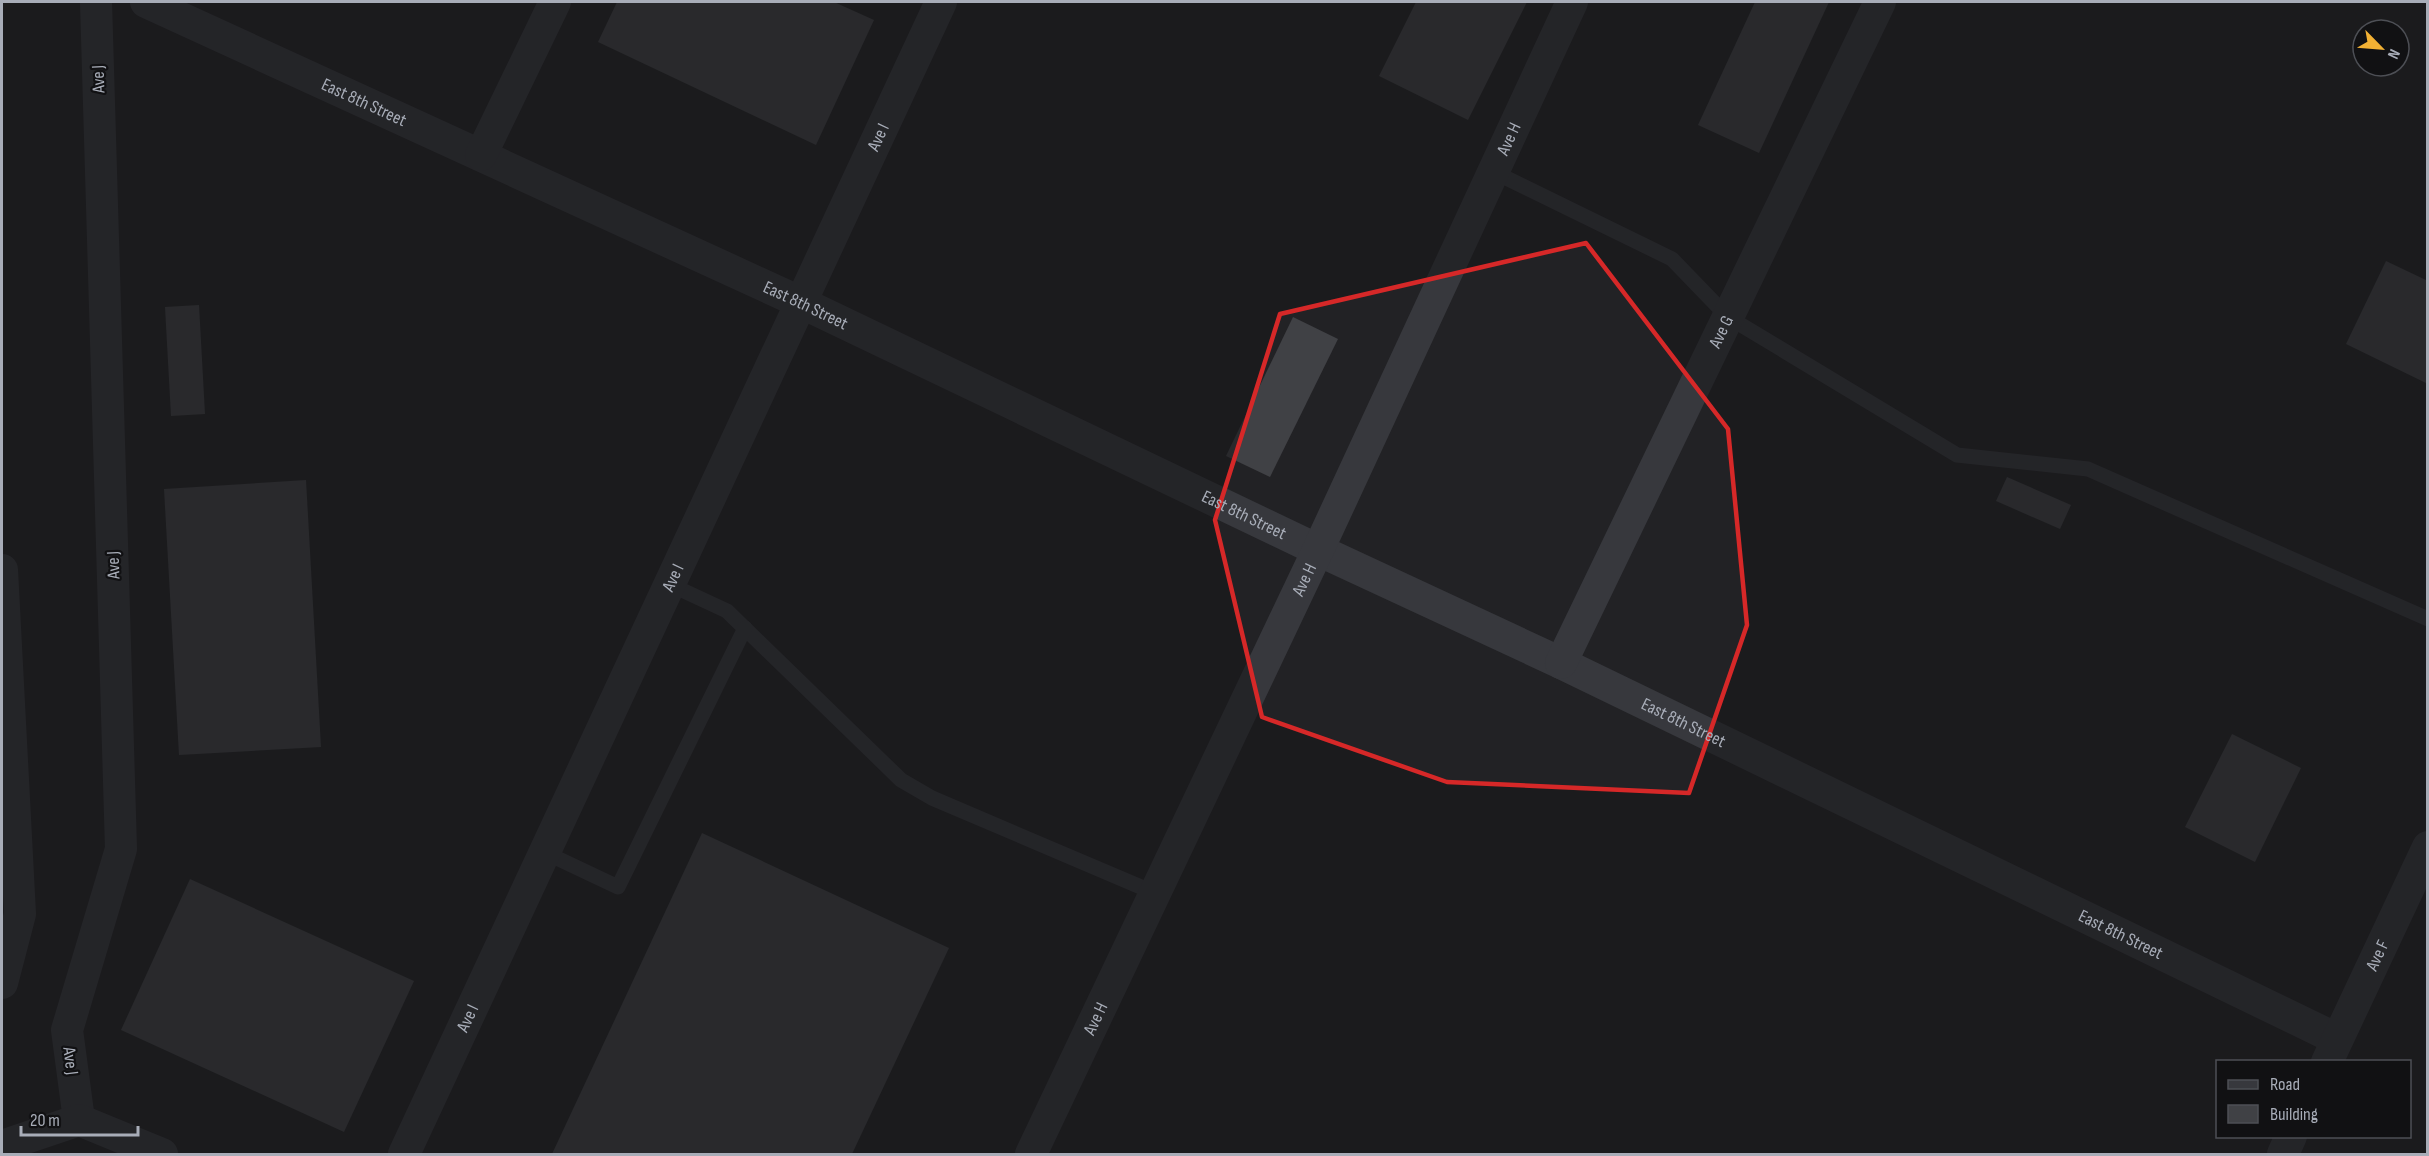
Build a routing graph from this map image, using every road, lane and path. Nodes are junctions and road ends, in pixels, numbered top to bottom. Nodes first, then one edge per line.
1 (96, 2) edge
2 (146, 2) edge
3 (555, 2) edge
4 (941, 2) edge
5 (1572, 2) edge
6 (1880, 2) edge
7 (482, 155) junction
8 (1494, 172) junction
9 (800, 302) junction
10 (1728, 317) junction
11 (1318, 550) junction
12 (2, 570) edge
13 (669, 584) junction
14 (2427, 619) edge
15 (744, 628) junction
16 (1561, 663) junction
17 (2427, 847) edge
18 (544, 852) junction
19 (1155, 893) junction
20 (2, 983) edge
21 (2332, 1050) edge
22 (79, 1120) junction
23 (2291, 1138) edge
24 (2, 1146) edge
25 (162, 1155) edge
26 (404, 1155) edge
27 (1031, 1155) edge
28 (2283, 1155) edge

1 - 22 street, Ave J
2 - 7 street, East 8th Street
3 - 7 street
4 - 9 street, Ave I
5 - 8 street, Ave H
6 - 10 street, Ave G
7 - 9 street, East 8th Street
8 - 10 lane
8 - 11 street, Ave H
9 - 11 street, East 8th Street
9 - 13 street, Ave I
10 - 14 lane
10 - 16 street, Ave G
11 - 16 street, East 8th Street
11 - 19 street, Ave H
12 - 20 street
13 - 15 lane
13 - 18 street, Ave I
15 - 18 lane
15 - 19 lane
16 - 21 street, East 8th Street
17 - 21 street, Ave F
18 - 26 street, Ave I
19 - 27 street, Ave H
22 - 24 street
22 - 25 street
23 - 28 street

